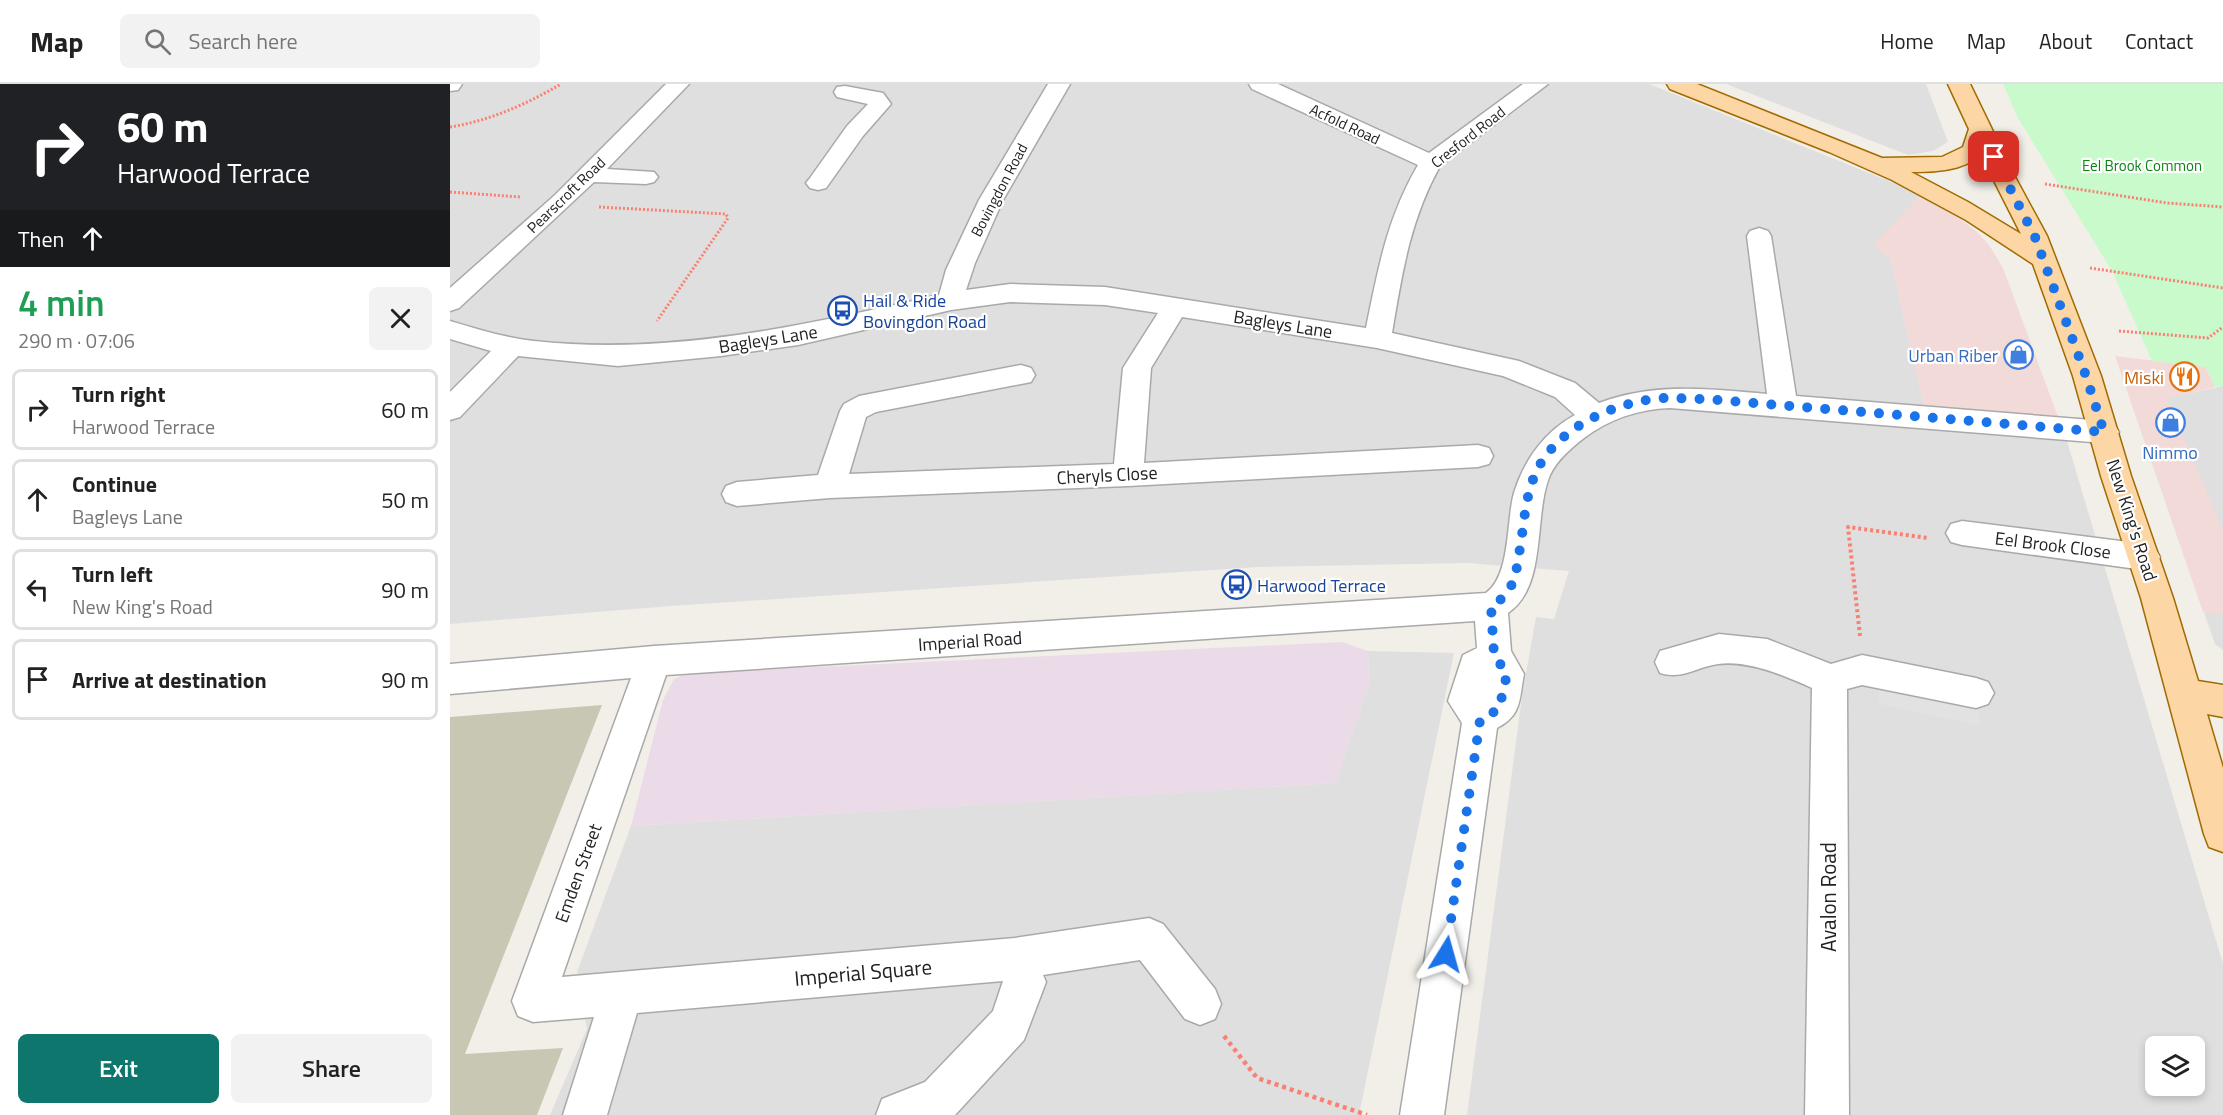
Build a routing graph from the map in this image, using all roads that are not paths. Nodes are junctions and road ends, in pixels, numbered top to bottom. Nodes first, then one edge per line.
1 (678, 84) edge
2 (1059, 84) edge
3 (1260, 84) edge
4 (1537, 84) edge
5 (1678, 84) edge
6 (1959, 84) edge
7 (845, 91) edge
8 (1980, 130) junction
9 (1431, 162) junction
10 (1877, 163) junction
11 (587, 175) junction
12 (646, 177) dead end
13 (818, 183) dead end
14 (2013, 195) junction
15 (1759, 237) dead end
16 (2044, 260) junction
17 (951, 301) junction
18 (450, 302) edge
19 (1175, 307) junction
20 (450, 330) edge
21 (1377, 339) junction
22 (512, 346) junction
23 (1021, 375) dead end
24 (1782, 407) junction
25 (450, 410) edge
26 (1596, 417) junction
27 (2104, 432) junction
28 (1478, 456) dead end
29 (1128, 475) junction
30 (830, 486) junction
31 (737, 494) dead end
32 (1962, 533) road end
33 (2144, 557) junction
34 (1491, 606) junction
35 (654, 662) junction
36 (1672, 662) dead end
37 (1846, 675) junction
38 (450, 679) edge
39 (1976, 693) dead end
40 (2186, 694) junction
41 (2223, 701) edge
42 (2223, 834) edge
43 (1015, 959) junction
44 (622, 993) junction
45 (1200, 1004) road end
46 (585, 1115) edge
47 (898, 1115) edge
48 (1422, 1115) edge
49 (1827, 1115) edge

1 - 11 street, Pearscroft Road
2 - 17 street, Bovingdon Road
3 - 9 street, Acfold Road
4 - 9 street, Cresford Road
5 - 10 main road
6 - 8 main road, New King's Road
7 - 13 street
8 - 10 main road
8 - 14 main road, New King's Road
9 - 21 street, Cresford Road
10 - 14 main road
10 - 16 main road
11 - 12 street
11 - 18 street, Pearscroft Road
14 - 16 main road, New King's Road
15 - 24 street
16 - 27 main road, New King's Road
17 - 19 street, Bagleys Lane
17 - 22 street, Bagleys Lane
19 - 21 street, Bagleys Lane
19 - 29 street
20 - 22 street, Bagleys Lane
21 - 26 street, Bagleys Lane
22 - 25 street
23 - 30 street
24 - 26 street
24 - 27 street
26 - 34 street
27 - 33 main road, New King's Road
28 - 29 street, Cheryls Close
29 - 30 street, Cheryls Close
30 - 31 street, Cheryls Close
32 - 33 street, Eel Brook Close
33 - 40 main road, New King's Road
34 - 35 street, Imperial Road
34 - 48 street
35 - 38 street, Imperial Road
35 - 44 street, Emden Street
36 - 37 street
37 - 39 street
37 - 49 street, Avalon Road
40 - 41 main road
40 - 42 main road, New King's Road
43 - 44 street, Imperial Square
43 - 45 street, Imperial Square
43 - 47 street
44 - 46 street

